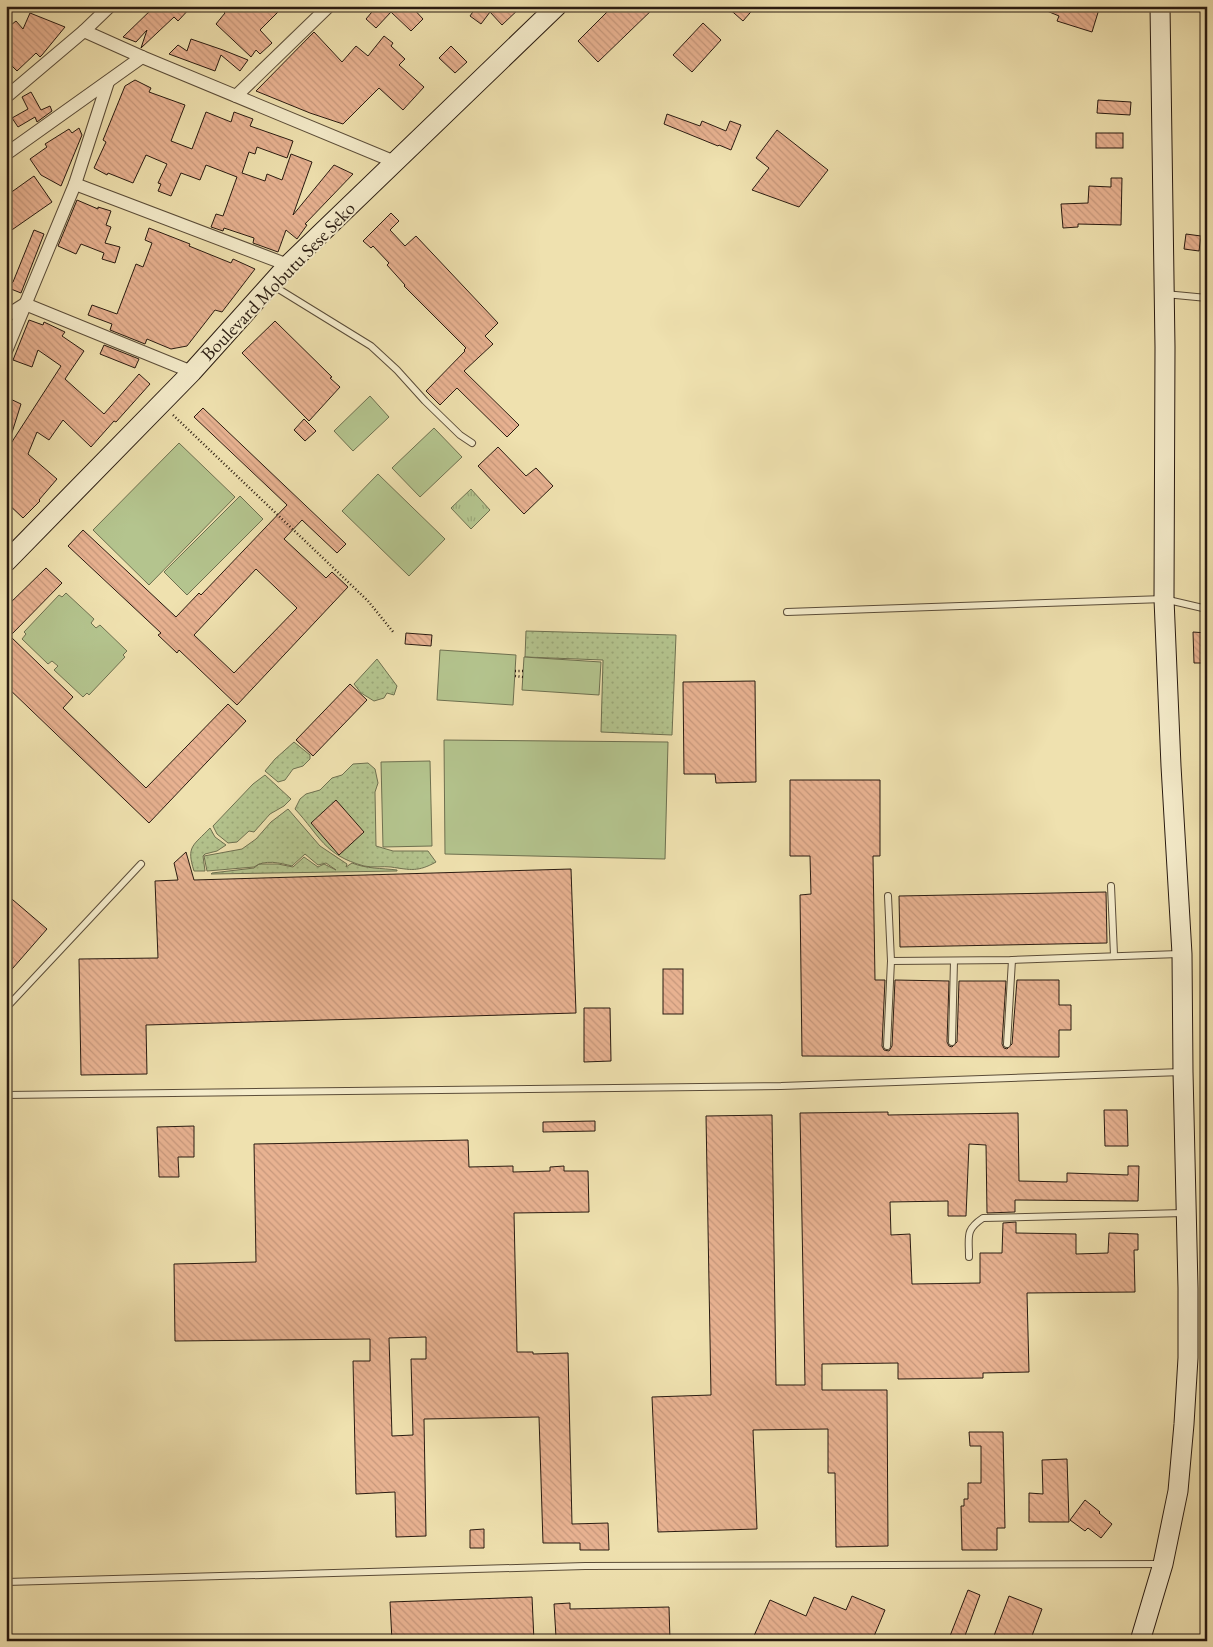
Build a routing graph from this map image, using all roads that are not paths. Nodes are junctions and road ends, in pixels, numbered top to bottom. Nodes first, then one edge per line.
1 (110, 6) edge
2 (329, 6) edge
3 (1160, 6) edge
4 (551, 8) edge
5 (84, 30) junction
6 (142, 57) junction
7 (108, 82) junction
8 (236, 96) junction
9 (6, 97) edge
10 (6, 154) edge
11 (395, 162) junction
12 (75, 184) junction
13 (288, 265) junction
14 (271, 284) junction
15 (1164, 294) junction
16 (1207, 298) edge
17 (25, 304) junction
18 (6, 316) edge
19 (6, 351) edge
20 (192, 372) junction
21 (472, 443) dead end
22 (6, 562) edge
23 (1164, 599) junction
24 (1207, 609) edge
25 (787, 612) dead end
26 (141, 864) dead end
27 (1111, 886) dead end
28 (888, 896) dead end
29 (1182, 954) junction
30 (1114, 955) junction
31 (1012, 960) junction
32 (891, 961) junction
33 (954, 961) junction
34 (6, 1008) edge
35 (952, 1042) dead end
36 (1007, 1044) dead end
37 (887, 1046) dead end
38 (1182, 1072) junction
39 (6, 1095) edge
40 (1186, 1212) junction
41 (970, 1257) dead end
42 (1164, 1564) junction
43 (6, 1582) edge
44 (1140, 1641) edge

1 - 5 street
2 - 8 street
3 - 15 main road
4 - 11 main road, Boulevard Mobutu Sese Seko
5 - 6 street
5 - 9 street
6 - 7 street
6 - 8 street
7 - 10 street
7 - 12 street
8 - 11 street
11 - 13 main road, Boulevard Mobutu Sese Seko
12 - 13 street
12 - 17 street
13 - 14 main road, Boulevard Mobutu Sese Seko
14 - 20 main road, Boulevard Mobutu Sese Seko
14 - 21 lane
15 - 16 lane
15 - 23 main road
17 - 18 street
17 - 19 street
17 - 20 street
20 - 22 main road, Boulevard Mobutu Sese Seko
23 - 24 lane
23 - 25 lane
23 - 29 main road
26 - 34 lane
27 - 30 lane
28 - 32 lane
29 - 30 lane
29 - 38 main road
30 - 31 lane
31 - 33 lane
31 - 36 lane
32 - 33 lane
32 - 37 lane
33 - 35 lane
38 - 39 lane
38 - 40 main road
40 - 41 lane
40 - 42 main road
42 - 43 lane
42 - 44 main road

